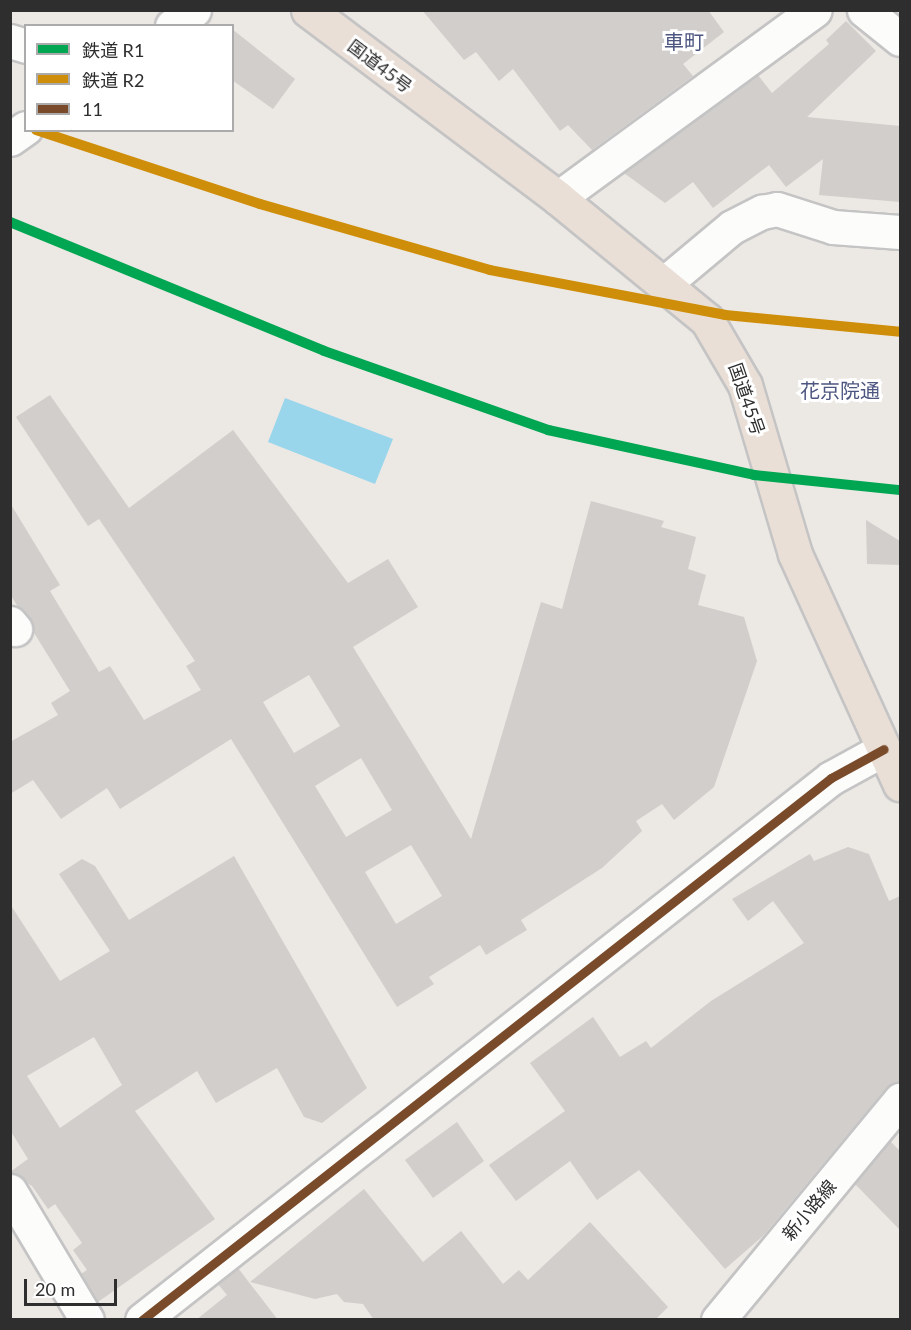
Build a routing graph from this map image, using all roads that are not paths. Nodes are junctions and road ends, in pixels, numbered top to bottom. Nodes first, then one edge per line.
1 (194, 10) edge
2 (308, 10) edge
3 (815, 10) edge
4 (864, 10) edge
5 (175, 24) edge
6 (900, 39) edge
7 (24, 129) edge
8 (10, 139) edge
9 (558, 198) junction
10 (900, 232) edge
11 (665, 283) junction
12 (884, 749) junction
13 (900, 784) edge
14 (900, 1100) edge
15 (10, 1191) edge
16 (87, 1320) edge
17 (142, 1320) edge
18 (718, 1320) edge

1 - 5 street
2 - 9 highway, 国道45号
3 - 9 street
4 - 6 street
7 - 8 street
9 - 11 highway, 国道45号
10 - 11 street
11 - 12 highway, 国道45号
12 - 13 highway, 国道45号
12 - 17 street
14 - 18 street, 新小路線
15 - 16 street

